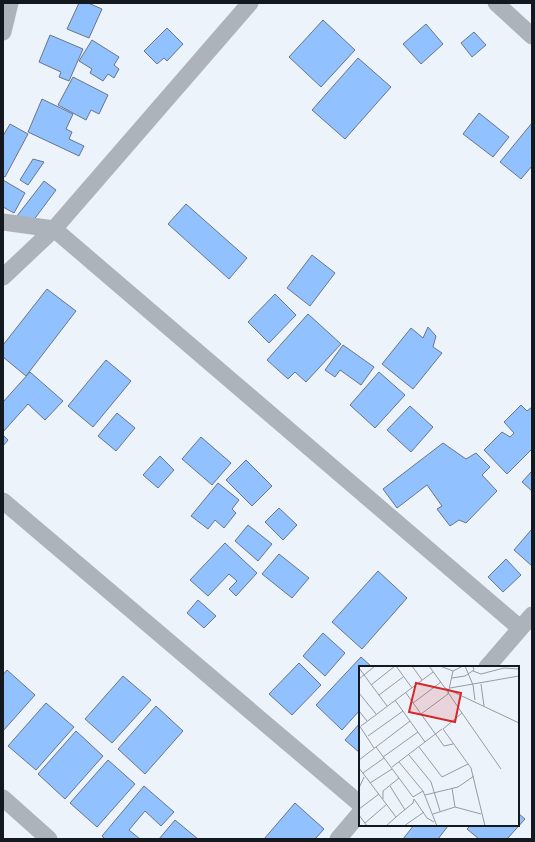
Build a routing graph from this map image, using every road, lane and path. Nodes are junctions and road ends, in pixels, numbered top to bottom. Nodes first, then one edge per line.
1 (10, 3) edge
2 (250, 3) edge
3 (496, 3) edge
4 (3, 32) edge
5 (532, 36) edge
6 (3, 222) edge
7 (54, 229) junction
8 (3, 277) edge
9 (3, 501) edge
10 (532, 615) edge
11 (520, 628) junction
12 (488, 666) edge
13 (3, 798) edge
14 (359, 803) edge
15 (359, 814) edge
16 (49, 839) edge
17 (338, 839) edge

1 - 4 street
2 - 7 street
3 - 5 street
6 - 7 street
7 - 8 street
7 - 11 street
9 - 14 street
10 - 11 street
11 - 12 street
13 - 16 street
15 - 17 street

